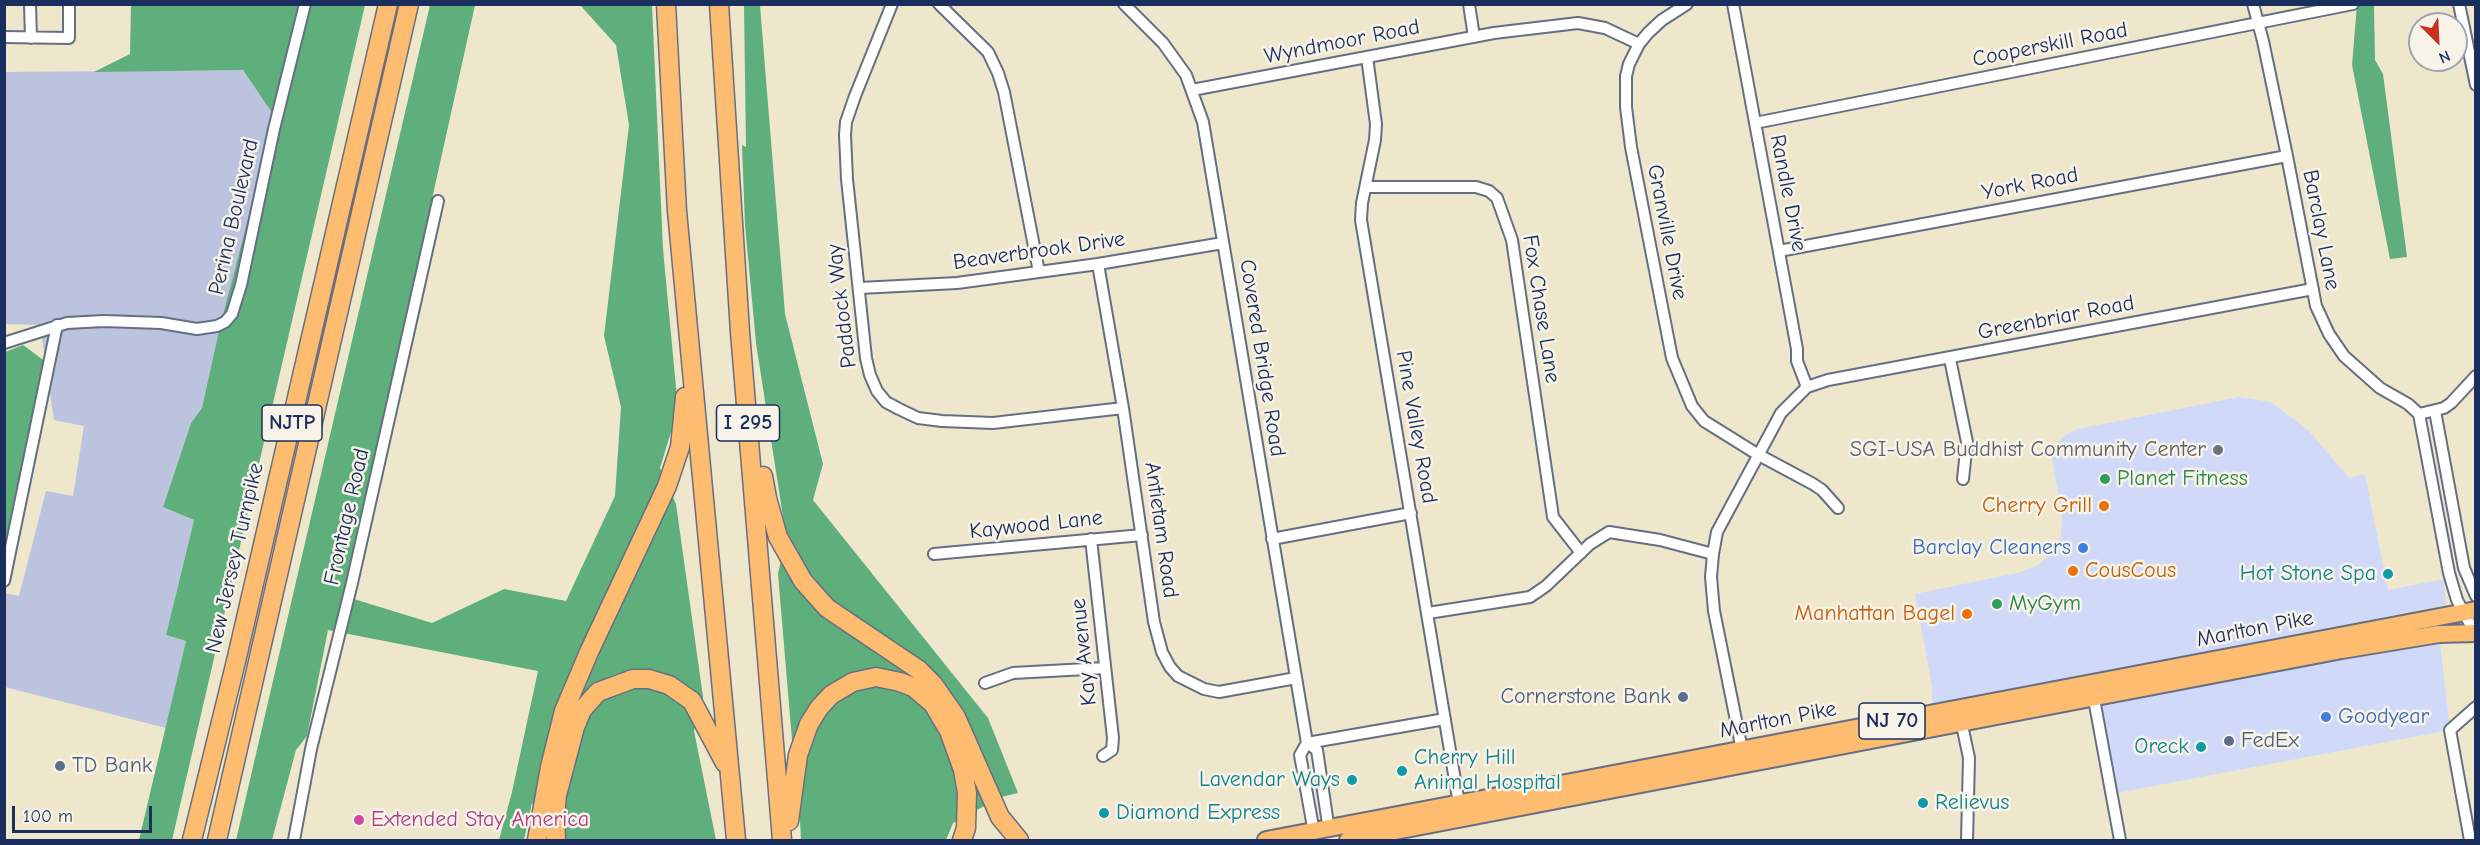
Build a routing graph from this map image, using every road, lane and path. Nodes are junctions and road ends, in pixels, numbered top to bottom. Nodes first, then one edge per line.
1 (30, 4) edge
2 (69, 4) edge
3 (305, 4) edge
4 (388, 4) edge
5 (410, 4) edge
6 (666, 4) edge
7 (719, 4) edge
8 (892, 4) edge
9 (939, 4) edge
10 (1124, 4) edge
11 (1469, 4) edge
12 (1687, 4) edge
13 (1733, 4) edge
14 (2253, 4) edge
15 (2353, 4) edge
16 (2459, 4) edge
17 (2258, 23) junction
18 (4, 37) edge
19 (1474, 37) junction
20 (31, 38) junction
21 (1639, 44) junction
22 (1367, 57) junction
23 (2475, 85) edge
24 (1192, 90) junction
25 (1755, 123) junction
26 (2287, 156) junction
27 (1365, 187) junction
28 (438, 201) dead end
29 (1223, 243) junction
30 (1779, 251) junction
31 (1098, 264) junction
32 (1039, 272) junction
33 (860, 288) junction
34 (2313, 289) junction
35 (57, 325) junction
36 (740, 332) junction
37 (689, 339) junction
38 (4, 343) edge
39 (1950, 359) junction
40 (2475, 376) edge
41 (1807, 387) junction
42 (1123, 408) junction
43 (2427, 413) junction
44 (1757, 454) junction
45 (1963, 479) dead end
46 (1838, 508) dead end
47 (1411, 513) junction
48 (1142, 535) junction
49 (1091, 539) junction
50 (1272, 539) junction
51 (1581, 553) junction
52 (934, 554) dead end
53 (1713, 554) junction
54 (4, 581) edge
55 (2475, 596) edge
56 (1428, 613) junction
57 (2472, 625) edge
58 (1105, 668) junction
59 (1296, 678) junction
60 (985, 683) dead end
61 (2094, 699) junction
62 (2475, 707) edge
63 (1931, 714) junction
64 (1445, 719) junction
65 (1962, 725) junction
66 (1307, 743) junction
67 (1742, 750) junction
68 (1103, 756) dead end
69 (1762, 763) junction
70 (730, 772) junction
71 (1460, 804) junction
72 (1322, 835) edge
73 (1373, 838) edge
74 (192, 840) edge
75 (217, 840) edge
76 (294, 840) edge
77 (537, 840) edge
78 (556, 840) edge
79 (736, 840) edge
80 (784, 840) edge
81 (962, 840) edge
82 (1019, 840) edge
83 (1266, 840) edge
84 (1348, 840) edge
85 (1967, 840) edge
86 (2120, 840) edge
87 (2470, 840) edge

1 - 20 street
2 - 20 street
3 - 35 street, Perina Boulevard
4 - 74 highway, New Jersey Turnpike / NJTP
5 - 75 highway, New Jersey Turnpike / NJTP
6 - 37 highway, I 295
7 - 36 highway, I 295
8 - 33 street, Paddock Way
9 - 32 street
10 - 24 street, Covered Bridge Road
11 - 19 street
12 - 21 street, Granville Drive
13 - 25 street, Randle Drive
14 - 17 street, Barclay Lane
15 - 17 street, Cooperskill Road
16 - 23 street
17 - 25 street, Cooperskill Road
17 - 26 street, Barclay Lane
18 - 20 street
19 - 21 street, Wyndmoor Road
19 - 22 street, Wyndmoor Road
21 - 44 street, Granville Drive
22 - 24 street, Wyndmoor Road
22 - 27 street, Pine Valley Road
24 - 29 street, Covered Bridge Road
25 - 30 street, Randle Drive
26 - 30 street, York Road
26 - 34 street, Barclay Lane
27 - 47 street, Pine Valley Road
27 - 51 street, Fox Chase Lane
28 - 76 street, Frontage Road
29 - 31 street, Beaverbrook Drive
29 - 50 street, Covered Bridge Road
30 - 41 street, Randle Drive
31 - 32 street, Beaverbrook Drive
31 - 42 street, Antietam Road
32 - 33 street, Beaverbrook Drive
33 - 42 street, Paddock Way
34 - 39 street, Greenbriar Road
34 - 43 street, Barclay Lane
35 - 38 street, Perina Boulevard
35 - 54 street
36 - 80 highway, I 295
36 - 82 highway
37 - 70 highway, I 295
37 - 77 highway
39 - 41 street, Greenbriar Road
39 - 45 street
40 - 43 street
41 - 44 street
42 - 48 street, Antietam Road
43 - 55 street
43 - 57 street
44 - 46 street, Granville Drive
44 - 53 street
47 - 50 street
47 - 56 street, Pine Valley Road
48 - 49 street, Kaywood Lane
48 - 59 street, Antietam Road
49 - 52 street, Kaywood Lane
49 - 58 street, Kay Avenue
50 - 59 street, Covered Bridge Road
51 - 53 street
51 - 56 street
53 - 67 street
56 - 64 street, Pine Valley Road
57 - 61 highway, Marlton Pike / NJ 70
57 - 63 highway, Marlton Pike / NJ 70
58 - 60 street
58 - 68 street, Kay Avenue
59 - 66 street, Covered Bridge Road
61 - 65 highway, Marlton Pike / NJ 70
61 - 86 street
62 - 87 street
63 - 67 highway, Marlton Pike / NJ 70
63 - 69 highway
64 - 66 street
64 - 71 street, Pine Valley Road
65 - 69 highway, Marlton Pike / NJ 70
65 - 85 street
66 - 72 street, Covered Bridge Road
66 - 72 street, Covered Bridge Road
67 - 71 highway, Marlton Pike / NJ 70
69 - 73 highway, Marlton Pike / NJ 70
70 - 78 highway
70 - 79 highway, I 295
71 - 72 highway, Marlton Pike / NJ 70
72 - 83 highway, Marlton Pike / NJ 70
73 - 84 highway, Marlton Pike / NJ 70
80 - 81 highway

